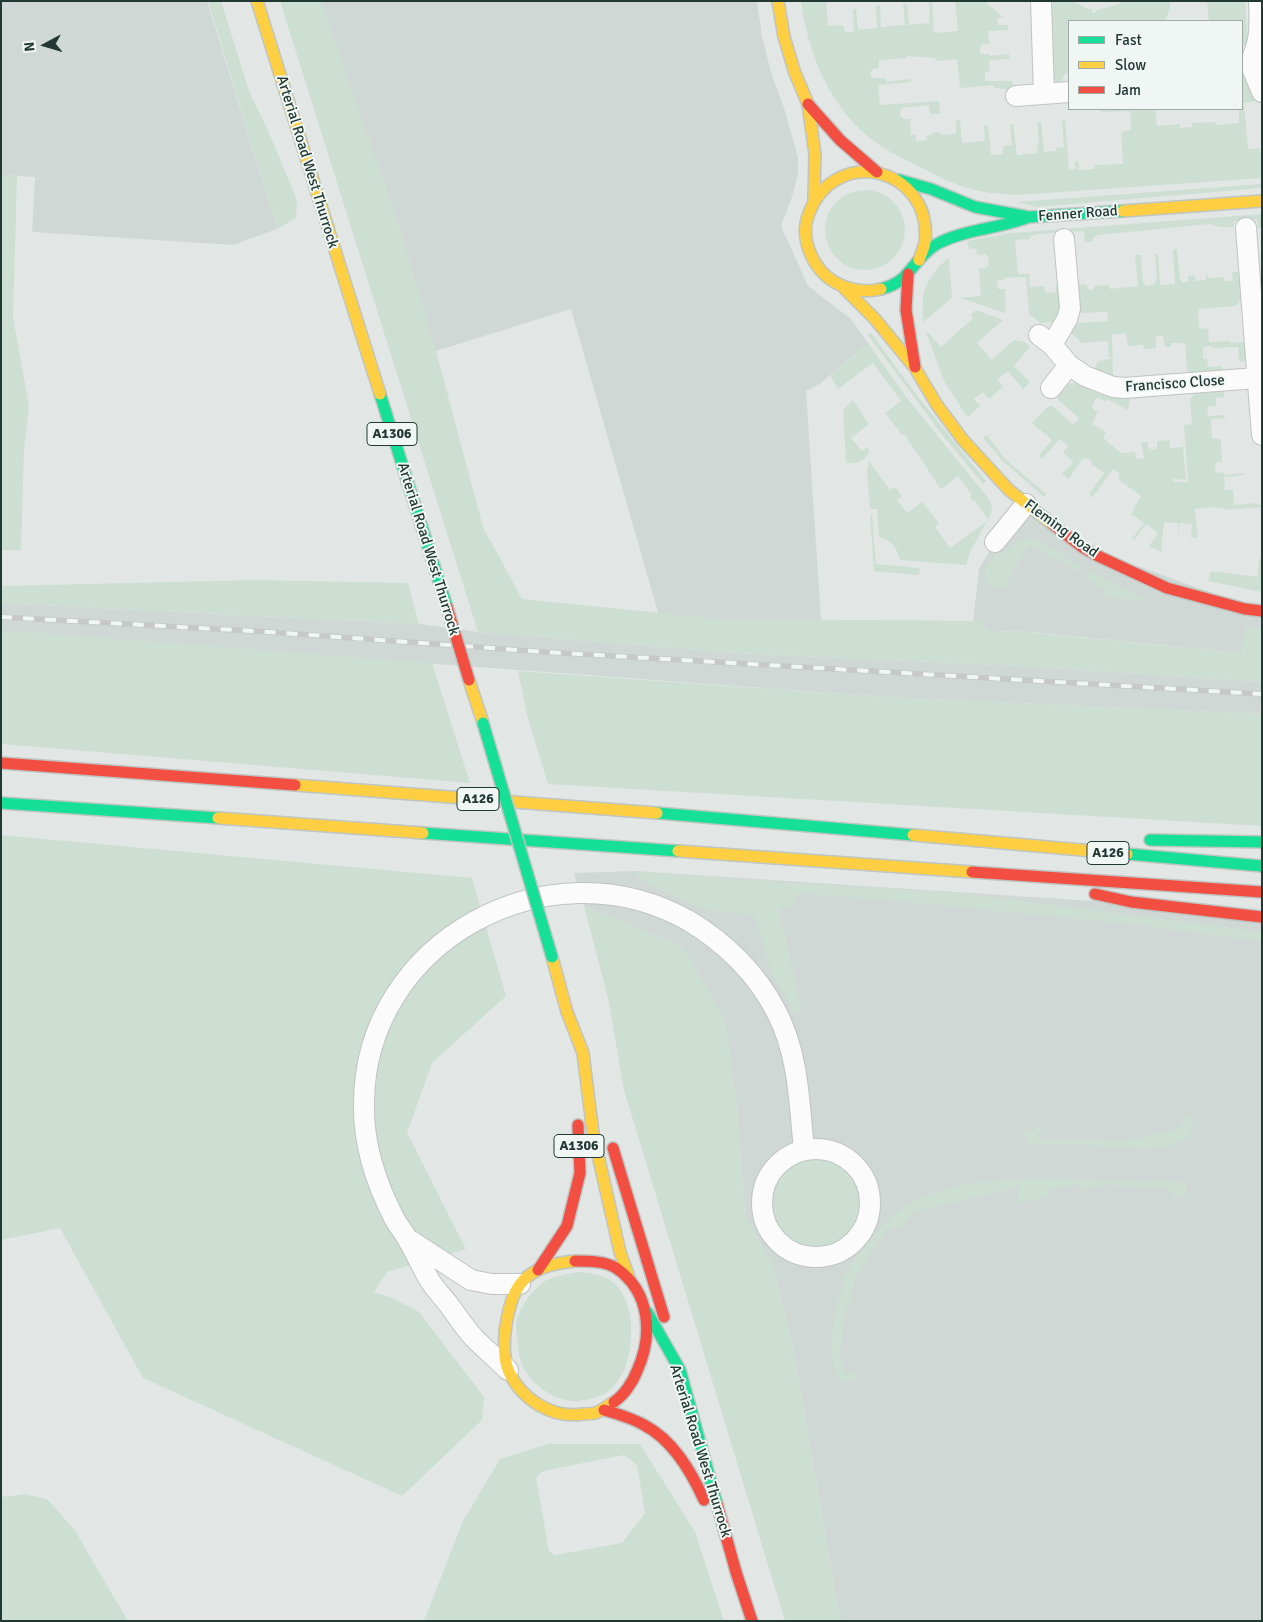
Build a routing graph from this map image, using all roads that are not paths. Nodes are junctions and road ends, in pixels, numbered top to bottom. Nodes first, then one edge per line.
1 (257, 1) edge
2 (778, 1) edge
3 (1041, 1) edge
4 (1259, 1) edge
5 (1246, 64) edge
6 (1068, 92) edge
7 (1262, 92) edge
8 (1044, 94) junction
9 (1016, 96) dead end
10 (808, 104) junction
11 (877, 172) junction
12 (899, 180) junction
13 (814, 200) junction
14 (1262, 201) edge
15 (1028, 217) junction
16 (1246, 228) dead end
17 (1064, 239) dead end
18 (919, 260) junction
19 (908, 274) junction
20 (844, 288) junction
21 (1069, 365) junction
22 (915, 368) junction
23 (1257, 378) junction
24 (1051, 388) dead end
25 (1262, 435) edge
26 (1026, 504) junction
27 (995, 542) dead end
28 (1262, 610) edge
29 (1, 763) edge
30 (1, 803) edge
31 (954, 839) junction
32 (1096, 840) dead end
33 (1134, 840) dead end
34 (1262, 842) edge
35 (1262, 866) edge
36 (998, 874) junction
37 (1262, 892) edge
38 (1262, 917) edge
39 (577, 1052) junction
40 (577, 1110) dead end
41 (603, 1118) dead end
42 (609, 1136) dead end
43 (804, 1149) junction
44 (409, 1240) junction
45 (538, 1270) junction
46 (630, 1280) junction
47 (520, 1284) junction
48 (644, 1306) junction
49 (508, 1370) junction
50 (680, 1370) junction
51 (604, 1410) junction
52 (736, 1572) junction
53 (752, 1621) edge

1 - 39 main road, Arterial Road West Thurrock / A1306, bridge
2 - 10 main road
3 - 8 street
4 - 5 street
5 - 7 street
6 - 8 street
8 - 9 street
10 - 11 main road
10 - 13 main road
11 - 12 main road
11 - 13 main road
12 - 15 main road, Fenner Road
12 - 18 main road
13 - 20 main road
14 - 15 main road, Fenner Road
15 - 18 main road
16 - 23 street
17 - 21 street, Francisco Close
18 - 19 main road
19 - 20 main road
19 - 22 main road, Fleming Road
20 - 22 main road, Fleming Road
21 - 23 street, Francisco Close
21 - 24 street
22 - 26 main road, Fleming Road
23 - 25 street
26 - 27 street
26 - 28 main road, Fleming Road
29 - 31 main road, A126
30 - 36 main road, A126
31 - 32 main road, A126
31 - 35 main road, A126
33 - 34 main road, A126
36 - 37 main road, A126
36 - 38 main road, A126
39 - 41 main road
39 - 46 main road, Arterial Road West Thurrock / A1306
40 - 45 main road, A1306
42 - 50 main road
43 - 43 street
43 - 44 street
44 - 47 street
44 - 49 street
45 - 46 main road
45 - 47 main road
46 - 48 main road
47 - 49 main road
48 - 50 main road, Arterial Road West Thurrock
48 - 51 main road
49 - 51 main road
50 - 52 main road, Arterial Road West Thurrock
51 - 52 main road, Arterial Road West Thurrock
52 - 53 main road, Arterial Road West Thurrock

